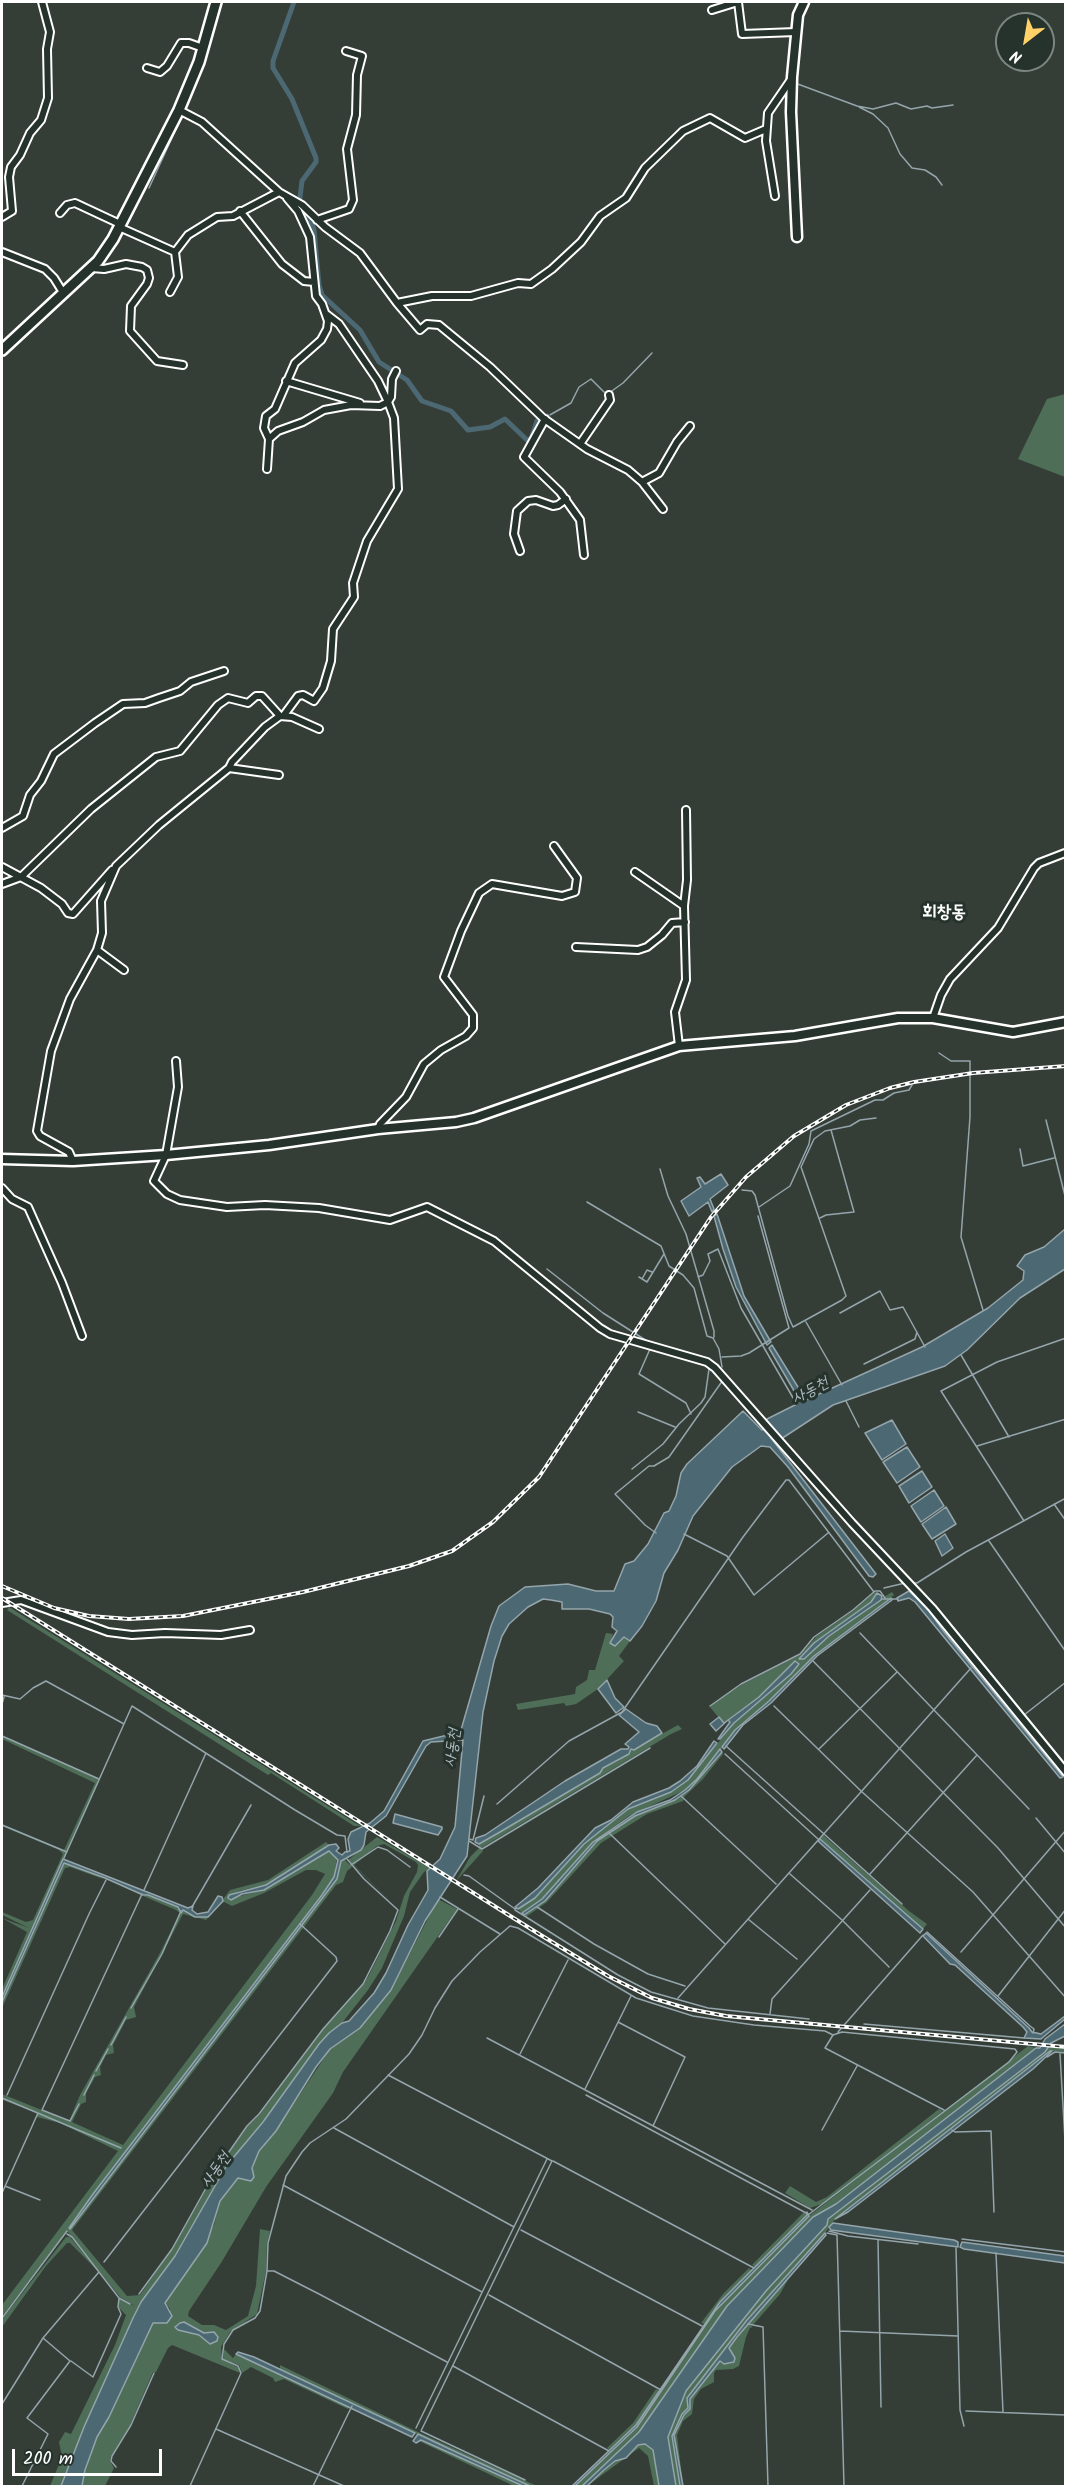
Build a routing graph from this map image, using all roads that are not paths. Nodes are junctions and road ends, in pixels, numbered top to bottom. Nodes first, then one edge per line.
1 (42, 2) edge
2 (216, 2) edge
3 (738, 2) edge
4 (804, 2) edge
5 (712, 10) dead end
6 (796, 32) junction
7 (203, 48) junction
8 (346, 51) dead end
9 (147, 68) dead end
10 (792, 77) junction
11 (179, 110) junction
12 (766, 129) junction
13 (282, 193) junction
14 (775, 196) dead end
15 (240, 211) junction
16 (60, 213) dead end
17 (2, 217) edge
18 (317, 220) junction
19 (120, 226) junction
20 (797, 237) dead end
21 (2, 252) edge
22 (175, 252) junction
23 (91, 268) junction
24 (314, 282) junction
25 (170, 292) dead end
26 (64, 295) junction
27 (397, 303) junction
28 (326, 314) junction
29 (2, 350) edge
30 (183, 365) dead end
31 (394, 373) dead end
32 (286, 381) junction
33 (609, 395) dead end
34 (388, 402) junction
35 (370, 405) junction
36 (543, 417) junction
37 (690, 426) dead end
38 (269, 439) junction
39 (580, 444) junction
40 (267, 470) dead end
41 (642, 482) junction
42 (566, 499) junction
43 (663, 509) dead end
44 (520, 550) dead end
45 (584, 555) dead end
46 (224, 671) dead end
47 (282, 716) junction
48 (319, 729) dead end
49 (229, 768) junction
50 (279, 775) dead end
51 (686, 810) dead end
52 (2, 828) edge
53 (554, 846) dead end
54 (1065, 853) edge
55 (116, 866) junction
56 (2, 867) edge
57 (635, 872) dead end
58 (21, 877) junction
59 (2, 884) edge
60 (684, 906) junction
61 (685, 922) junction
62 (576, 947) dead end
63 (96, 950) junction
64 (124, 970) dead end
65 (933, 1018) junction
66 (1065, 1022) edge
67 (679, 1046) junction
68 (176, 1061) dead end
69 (378, 1129) junction
70 (166, 1155) junction
71 (2, 1159) edge
72 (74, 1161) junction
73 (2, 1188) edge
74 (82, 1336) dead end
75 (2, 1603) edge
76 (250, 1630) dead end
77 (1065, 1772) edge

1 - 17 street
2 - 7 main road
3 - 5 street
3 - 6 street
4 - 6 main road
6 - 10 main road
7 - 9 street
7 - 11 main road
8 - 18 street
10 - 12 street
10 - 20 main road
11 - 13 street
11 - 19 main road
12 - 14 street
12 - 27 street
13 - 15 street
13 - 18 street
13 - 24 street
15 - 22 street
15 - 24 street
16 - 19 street
18 - 27 street
19 - 22 street
19 - 23 main road
21 - 26 street
22 - 25 street
23 - 26 main road
23 - 30 street
24 - 28 street
26 - 29 main road
27 - 36 street
28 - 32 street
28 - 34 street
31 - 34 street
32 - 35 street
32 - 38 street
33 - 39 street
34 - 35 street
34 - 47 street
35 - 38 street
36 - 39 street
36 - 42 street
37 - 41 street
38 - 40 street
39 - 41 street
41 - 43 street
42 - 44 street
42 - 45 street
46 - 52 street
47 - 48 street
47 - 49 street
47 - 58 street
49 - 50 street
49 - 55 street
51 - 60 street
53 - 69 street
54 - 65 street
55 - 58 street
55 - 63 street
56 - 58 street
57 - 60 street
58 - 59 street
60 - 61 street
61 - 62 street
61 - 67 street
63 - 64 street
63 - 72 street
65 - 66 main road
65 - 67 main road
67 - 69 main road
68 - 70 street
69 - 70 main road
70 - 72 main road
70 - 77 street
71 - 72 main road
73 - 74 street
75 - 76 street

